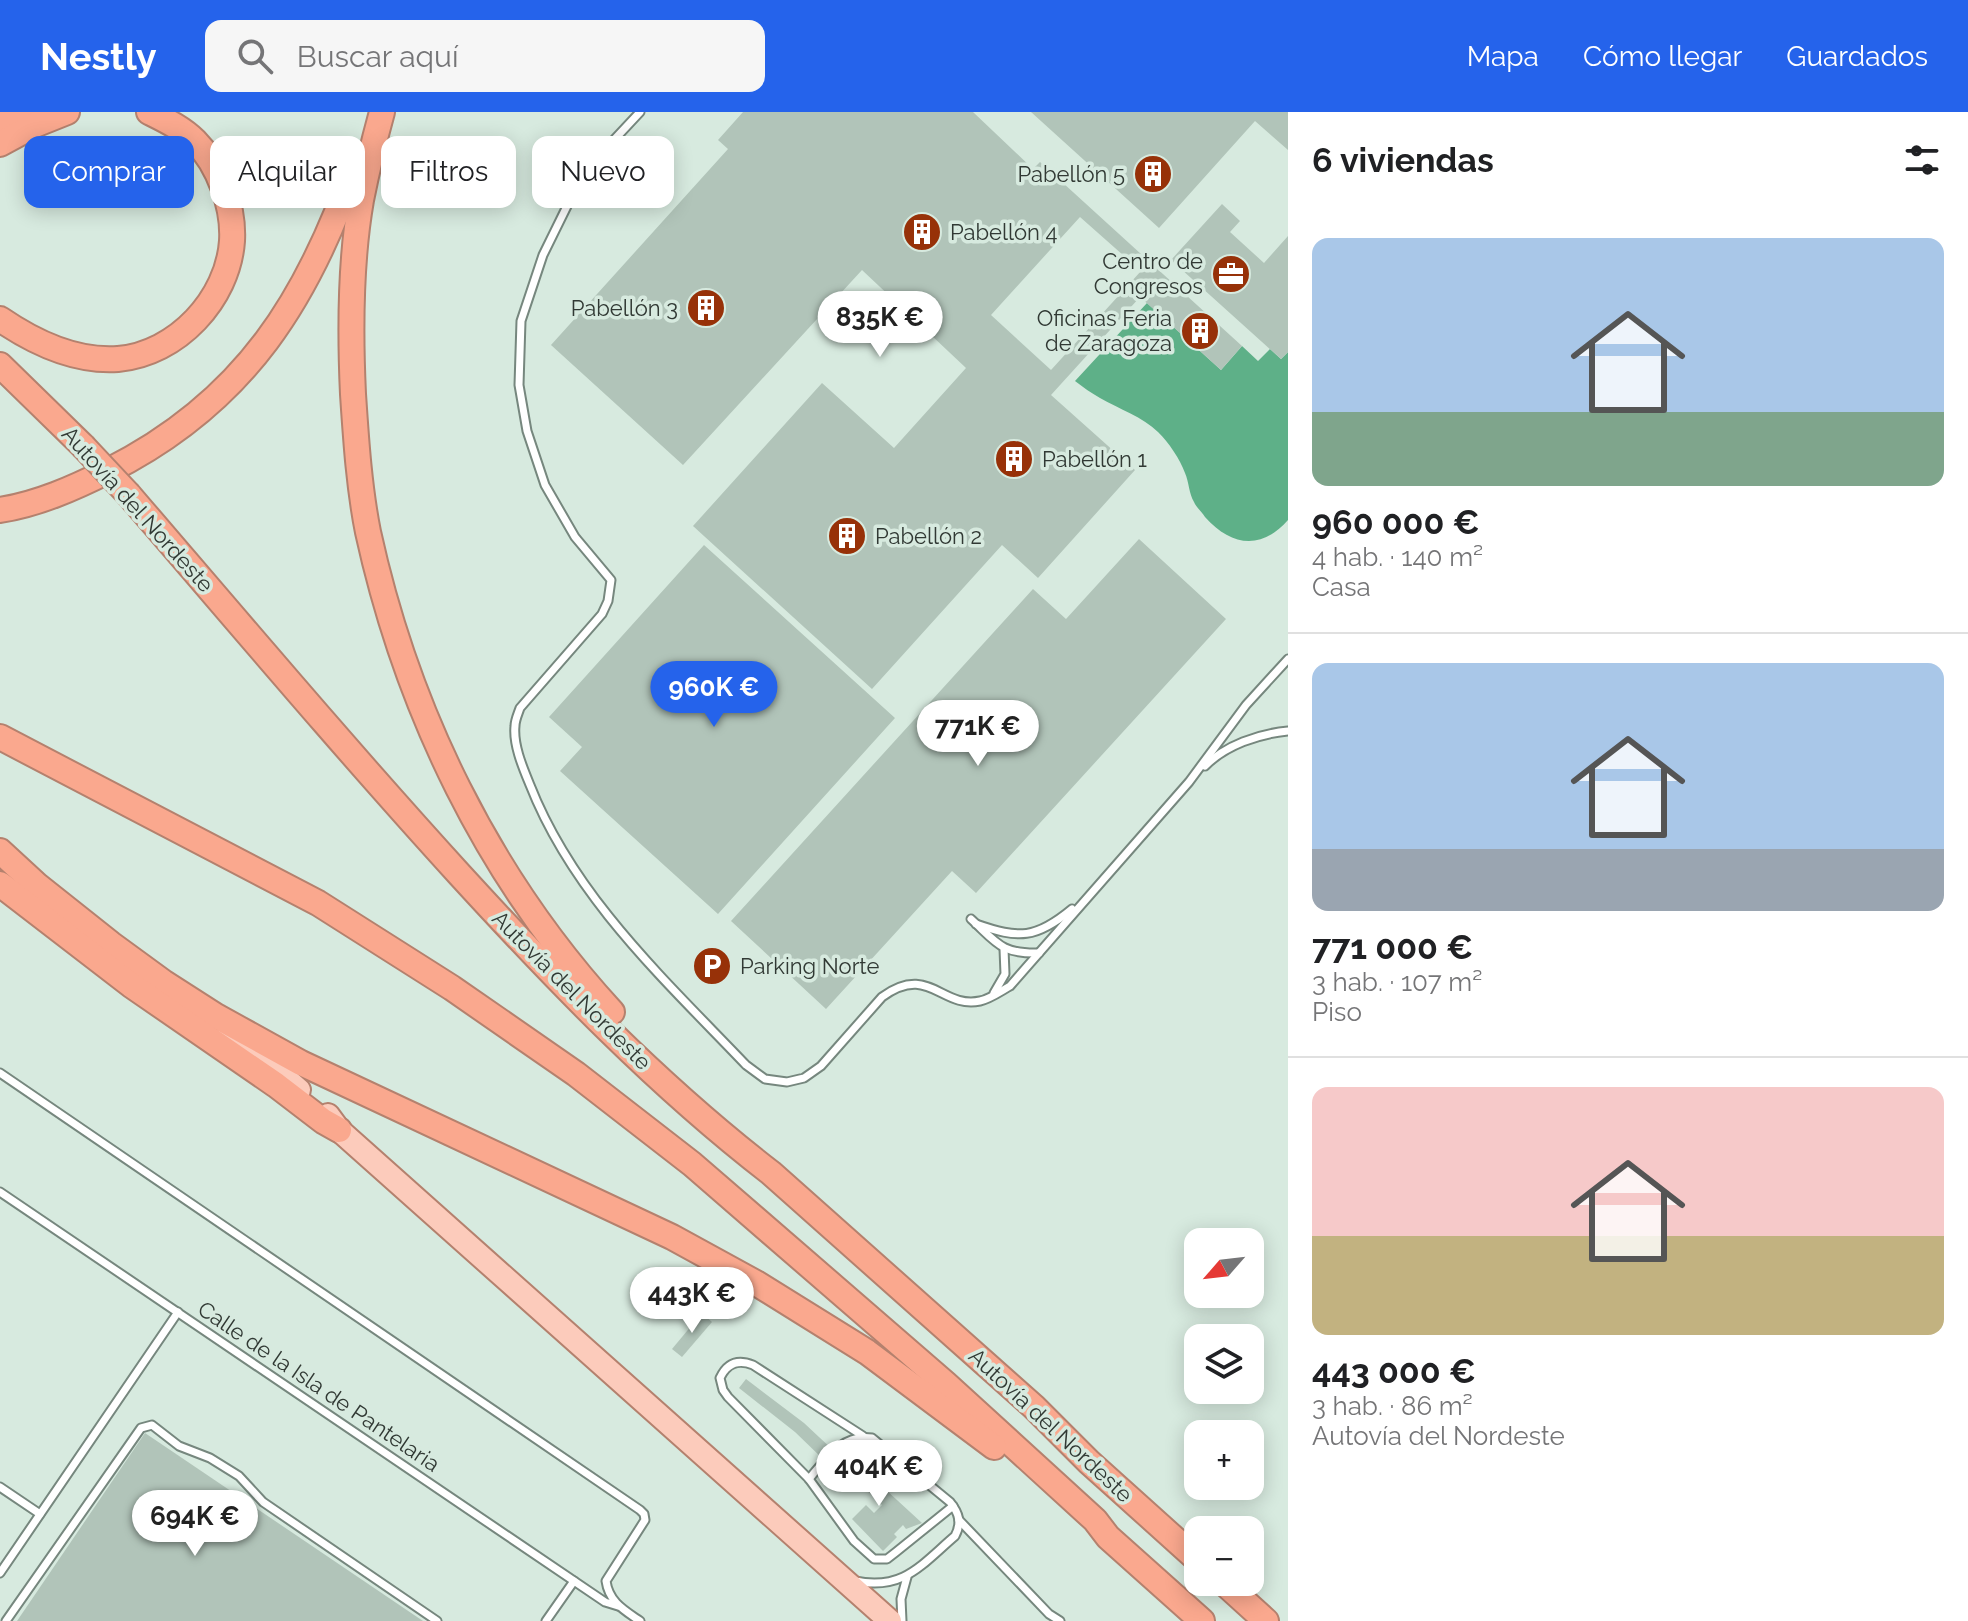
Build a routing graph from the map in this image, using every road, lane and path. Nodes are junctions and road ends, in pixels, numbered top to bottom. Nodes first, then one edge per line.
1 (23, 112) edge
2 (67, 112) edge
3 (149, 112) edge
4 (373, 112) edge
5 (382, 112) edge
6 (640, 112) edge
7 (0, 126) edge
8 (0, 144) edge
9 (0, 319) edge
10 (0, 365) edge
11 (0, 510) edge
12 (1288, 659) edge
13 (1288, 731) edge
14 (0, 737) edge
15 (1189, 782) junction
16 (0, 851) edge
17 (0, 884) edge
18 (1089, 895) junction
19 (1004, 949) junction
20 (1039, 953) junction
21 (993, 995) junction
22 (216, 1016) junction
23 (0, 1073) edge
24 (339, 1130) junction
25 (771, 1173) junction
26 (0, 1192) edge
27 (178, 1312) junction
28 (863, 1436) junction
29 (809, 1479) junction
30 (0, 1487) edge
31 (953, 1506) junction
32 (40, 1514) junction
33 (959, 1520) junction
34 (1108, 1537) junction
35 (1184, 1547) edge
36 (0, 1573) edge
37 (841, 1577) junction
38 (907, 1577) junction
39 (574, 1581) junction
40 (1238, 1596) edge
41 (618, 1606) junction
42 (882, 1617) edge
43 (6, 1621) edge
44 (437, 1621) edge
45 (546, 1621) edge
46 (640, 1621) edge
47 (902, 1621) edge
48 (1060, 1621) edge
49 (1202, 1621) edge
50 (1266, 1621) edge

1 - 7 highway
2 - 8 highway
3 - 9 highway
4 - 11 highway
5 - 25 highway
6 - 21 lane
10 - 25 highway, Autovía del Nordeste, bridge
12 - 15 lane
13 - 15 lane
14 - 34 highway, Autovía del Nordeste
15 - 18 lane
16 - 22 highway
17 - 24 highway
18 - 19 lane
18 - 20 lane
19 - 20 lane
19 - 21 lane
20 - 21 lane
22 - 24 main road
22 - 34 highway
23 - 41 lane
24 - 37 main road
25 - 35 highway, Autovía del Nordeste
26 - 27 lane, Calle de la Isla de Pantelaria
27 - 32 lane
27 - 39 lane, Calle de la Isla de Pantelaria
28 - 29 lane
28 - 29 lane
28 - 31 lane
29 - 31 lane
30 - 32 lane
31 - 33 lane
32 - 36 lane
33 - 38 lane
33 - 48 lane
34 - 49 highway, Autovía del Nordeste
37 - 38 lane
37 - 42 main road
38 - 47 lane
39 - 41 lane, Calle de la Isla de Pantelaria
39 - 45 lane
40 - 50 highway
41 - 46 lane, Calle de la Isla de Pantelaria
43 - 44 lane

